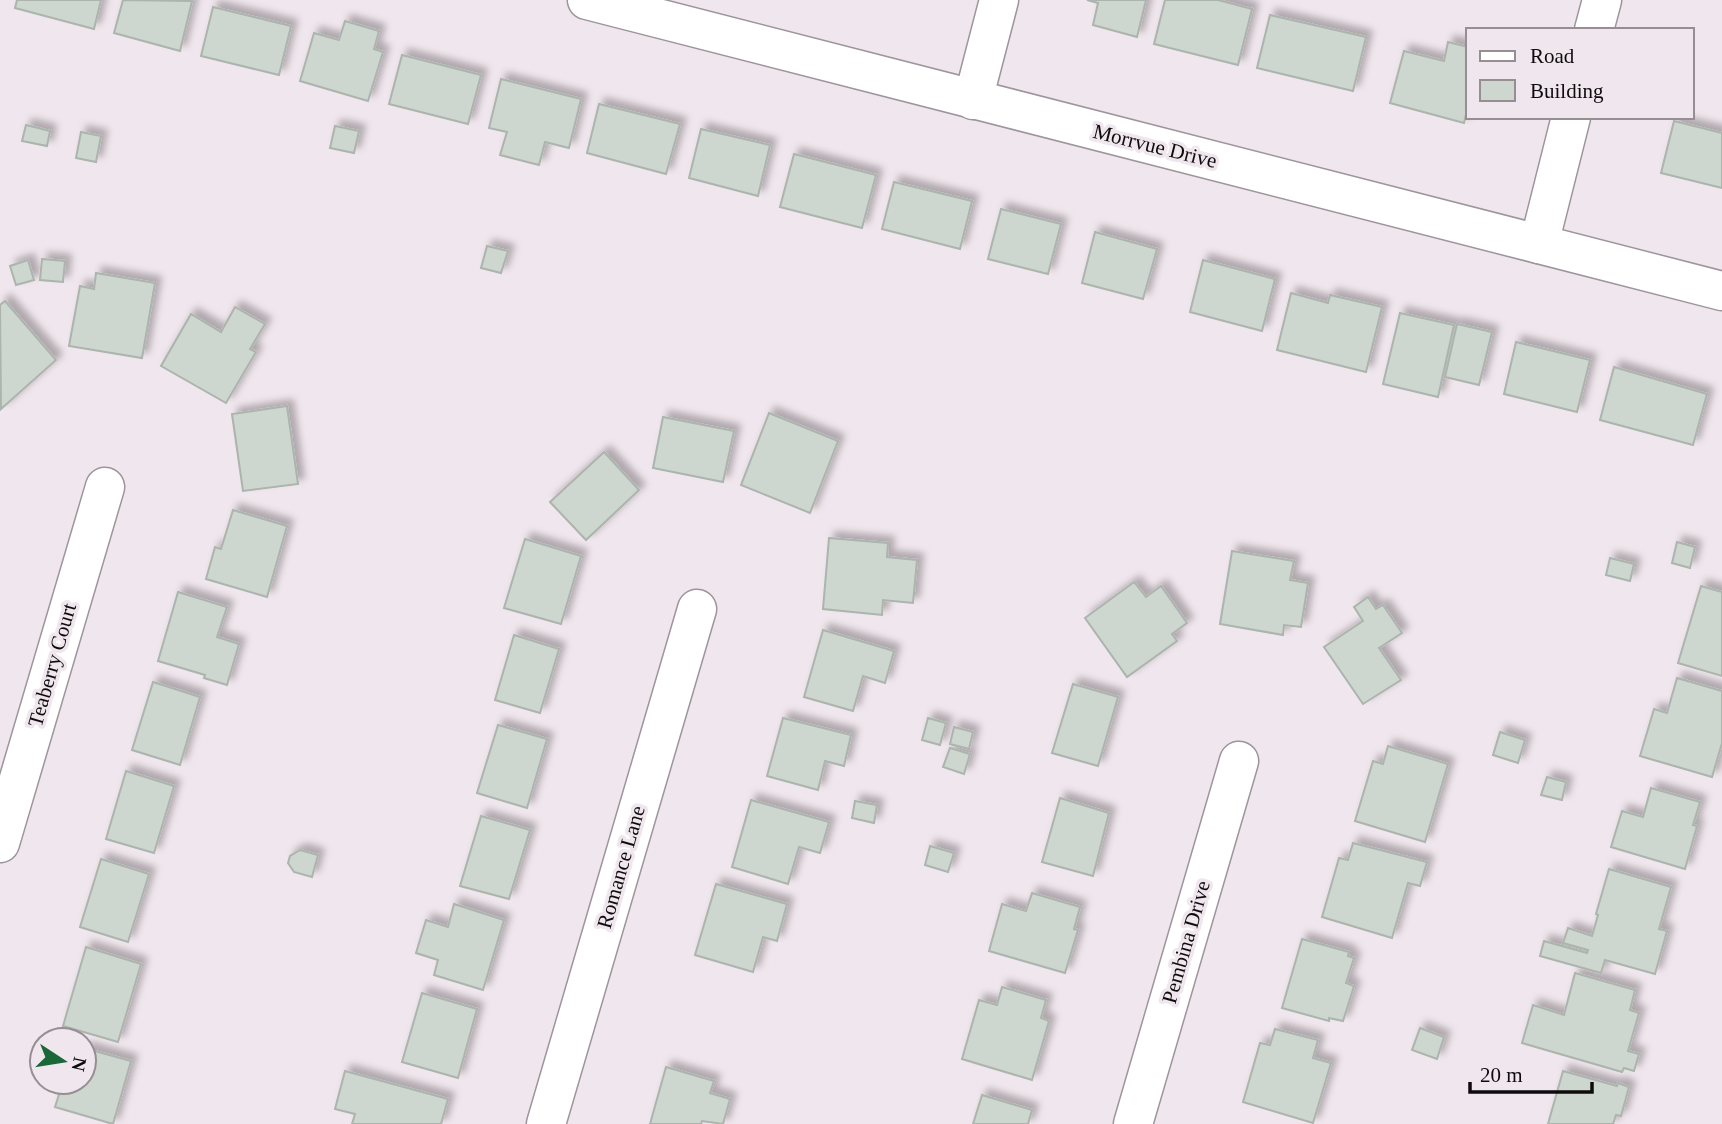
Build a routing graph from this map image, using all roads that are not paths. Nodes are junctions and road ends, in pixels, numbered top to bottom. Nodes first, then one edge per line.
1 (587, 0) edge
2 (999, 0) edge
3 (1602, 0) edge
4 (1595, 28) edge
5 (973, 100) junction
6 (1571, 119) edge
7 (1539, 244) junction
8 (1722, 291) edge
9 (105, 487) dead end
10 (697, 609) dead end
11 (1240, 761) dead end
12 (0, 843) edge
13 (546, 1124) edge
14 (1133, 1124) edge

1 - 5 street, Morrvue Drive
2 - 5 street
3 - 4 street
5 - 7 street, Morrvue Drive
6 - 7 street
7 - 8 street, Morrvue Drive
9 - 12 street, Teaberry Court
10 - 13 street, Romance Lane
11 - 14 street, Pembina Drive

